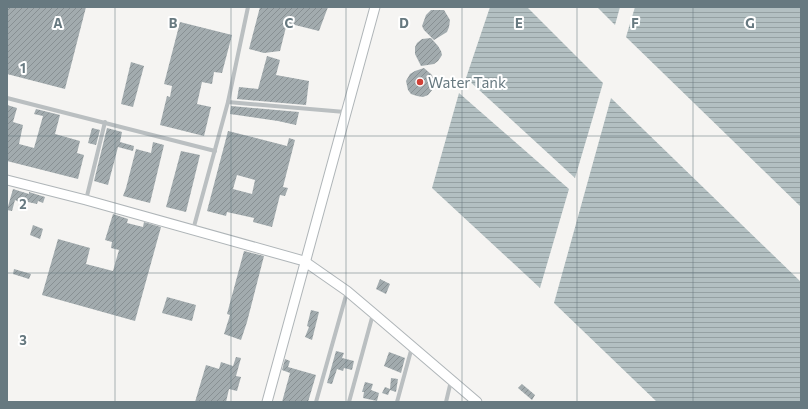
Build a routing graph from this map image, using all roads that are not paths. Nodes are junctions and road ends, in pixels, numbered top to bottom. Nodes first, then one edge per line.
1 (248, 7) edge
2 (375, 7) edge
3 (7, 98) edge
4 (228, 102) junction
5 (345, 112) junction
6 (105, 122) junction
7 (215, 151) junction
8 (7, 180) edge
9 (86, 200) junction
10 (193, 230) junction
11 (304, 261) junction
12 (347, 291) junction
13 (373, 313) junction
14 (412, 346) junction
15 (452, 379) junction
16 (267, 402) edge
17 (316, 402) edge
18 (349, 402) edge
19 (397, 402) edge
20 (446, 402) edge
21 (477, 402) edge

1 - 4 street
2 - 5 street
3 - 6 street
4 - 5 street
4 - 7 street
5 - 11 street
6 - 7 street
6 - 9 street
7 - 10 street
8 - 9 street
9 - 10 street
10 - 11 street
11 - 12 street
11 - 16 street
12 - 13 street
12 - 17 street
13 - 14 street
13 - 18 street
14 - 15 street
14 - 19 street
15 - 20 street
15 - 21 street

